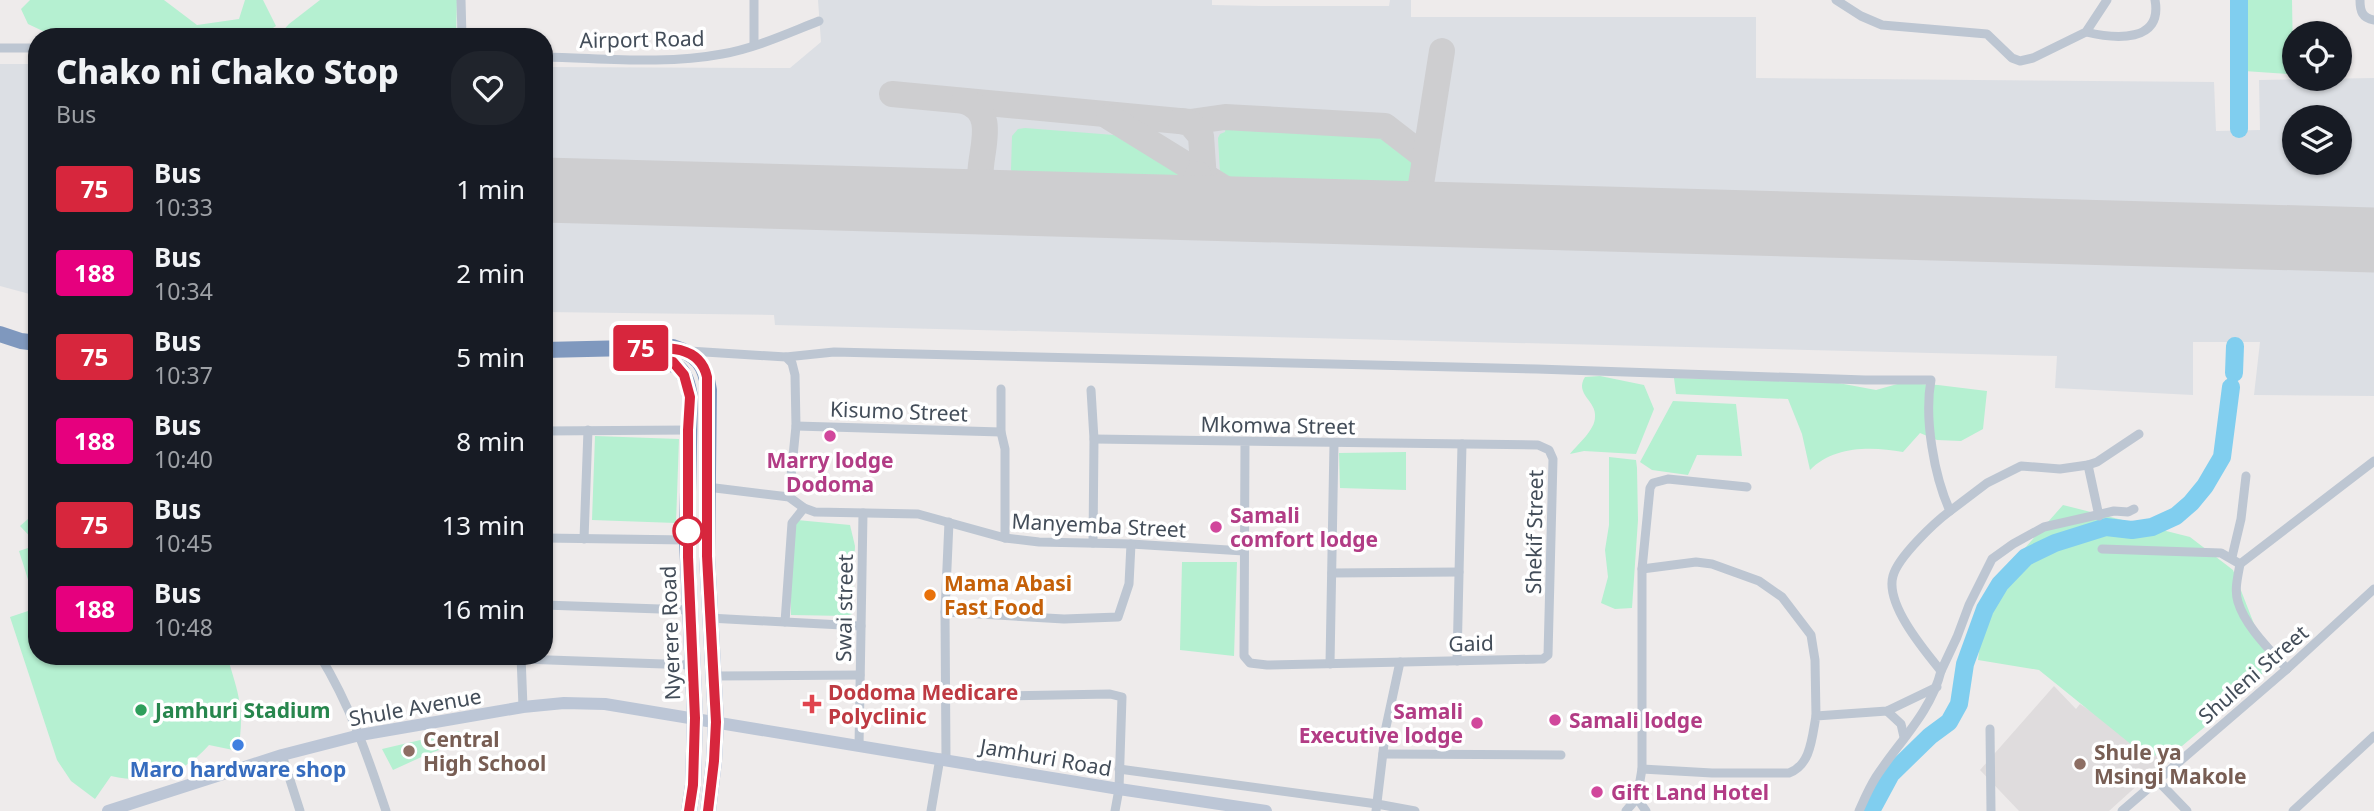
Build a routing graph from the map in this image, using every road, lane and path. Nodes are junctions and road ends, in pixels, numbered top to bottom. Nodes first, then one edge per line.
1 (461, 0) edge
2 (754, 0) edge
3 (1836, 0) edge
4 (2108, 0) edge
5 (2155, 0) edge
6 (2360, 0) edge
7 (2374, 20) edge
8 (819, 21) dead end
9 (461, 28) edge
10 (2086, 32) junction
11 (754, 45) junction
12 (0, 48) edge
13 (28, 48) edge
14 (553, 57) edge
15 (0, 334) edge
16 (28, 342) edge
17 (628, 349) junction
18 (553, 350) edge
19 (687, 351) junction
20 (786, 357) junction
21 (1001, 389) dead end
22 (1091, 390) dead end
23 (796, 426) junction
24 (588, 430) junction
25 (688, 430) junction
26 (553, 431) edge
27 (1002, 432) junction
28 (2139, 434) dead end
29 (1094, 439) junction
30 (1245, 442) junction
31 (1334, 443) junction
32 (1462, 444) junction
33 (2374, 461) edge
34 (2088, 465) junction
35 (2246, 476) dead end
36 (707, 487) junction
37 (1746, 487) dead end
38 (789, 497) junction
39 (804, 508) junction
40 (2134, 509) dead end
41 (1950, 511) junction
42 (863, 513) junction
43 (2099, 516) junction
44 (949, 522) junction
45 (553, 538) edge
46 (1005, 538) junction
47 (584, 539) junction
48 (687, 540) junction
49 (1093, 542) junction
50 (1131, 544) junction
51 (2102, 549) dead end
52 (1244, 551) junction
53 (2232, 557) junction
54 (2240, 564) junction
55 (1643, 569) junction
56 (1459, 572) junction
57 (1332, 573) junction
58 (2374, 589) edge
59 (553, 606) edge
60 (689, 610) junction
61 (945, 612) junction
62 (709, 618) junction
63 (785, 622) junction
64 (861, 626) junction
65 (553, 659) edge
66 (1543, 659) joint
67 (1457, 661) junction
68 (1399, 662) junction
69 (1330, 664) junction
70 (326, 665) edge
71 (521, 665) edge
72 (692, 665) junction
73 (2287, 669) junction
74 (1941, 671) junction
75 (860, 675) junction
76 (713, 676) junction
77 (1937, 687) junction
78 (947, 696) junction
79 (523, 707) junction
80 (1887, 712) junction
81 (1816, 716) junction
82 (695, 718) junction
83 (716, 722) junction
84 (1990, 729) dead end
85 (360, 735) junction
86 (1904, 737) junction
87 (2373, 740) edge
88 (859, 746) junction
89 (1383, 754) junction
90 (282, 755) junction
91 (1561, 755) dead end
92 (943, 759) junction
93 (1119, 769) junction
94 (1642, 769) junction
95 (2158, 781) junction
96 (1119, 789) junction
97 (1637, 798) junction
98 (1376, 807) edge
99 (108, 811) edge
100 (300, 811) edge
101 (386, 811) edge
102 (689, 811) edge
103 (708, 811) edge
104 (931, 811) edge
105 (1115, 811) edge
106 (1266, 811) edge
107 (1415, 811) edge
108 (1626, 811) edge
109 (1646, 811) edge
110 (1858, 811) edge
111 (1991, 811) edge
112 (2122, 811) edge
113 (2188, 811) edge
114 (2293, 811) edge

1 - 9 street
2 - 11 street
3 - 10 street
4 - 10 street
5 - 10 street
6 - 7 street
8 - 11 street, Airport Road
11 - 14 street, Airport Road
12 - 13 street
15 - 16 highway
17 - 18 highway
17 - 19 highway
17 - 25 highway, Nyerere Road
19 - 20 street
19 - 36 highway, Nyerere Road
20 - 23 street
20 - 41 street
21 - 27 street
22 - 29 street
23 - 27 street, Kisumo Street
23 - 38 street
24 - 25 street
24 - 26 street
24 - 47 street
25 - 48 highway, Nyerere Road
27 - 46 street
28 - 34 street
29 - 30 street, Mkomwa Street
29 - 49 street
30 - 31 street, Mkomwa Street
30 - 52 street
31 - 32 street, Mkomwa Street
31 - 57 street
32 - 56 street
32 - 66 street, Shekif Street
33 - 54 street
34 - 41 street
34 - 43 street
35 - 53 street
36 - 38 street, Manyemba Street
36 - 62 highway, Nyerere Road
37 - 55 street
38 - 39 street, Manyemba Street
39 - 42 street, Manyemba Street
39 - 63 street
40 - 43 street
41 - 74 street
42 - 44 street, Manyemba Street
42 - 64 street, Swai street
43 - 74 street
44 - 46 street, Manyemba Street
44 - 61 street
45 - 47 street
46 - 49 street, Manyemba Street
47 - 48 street
48 - 60 highway, Nyerere Road
49 - 50 street, Manyemba Street
50 - 52 street, Manyemba Street
50 - 61 street
51 - 53 street
52 - 69 street, Gaid
53 - 54 street
54 - 73 street
55 - 81 street
55 - 94 street
56 - 57 street
56 - 67 street
57 - 69 street
58 - 73 street, Shuleni Street
59 - 60 street
60 - 72 highway, Nyerere Road
61 - 78 street
62 - 63 street
62 - 76 highway, Nyerere Road
63 - 64 street
64 - 75 street, Swai street
65 - 72 street
66 - 67 street, Gaid
67 - 68 street, Gaid
68 - 69 street, Gaid
68 - 89 street
70 - 85 street
71 - 79 street
72 - 82 highway, Nyerere Road
73 - 95 street, Shuleni Street
74 - 77 street
75 - 76 street
75 - 88 street, Swai street
76 - 83 highway, Nyerere Road
77 - 80 street
77 - 86 street
78 - 92 street
78 - 93 street
79 - 82 main road, Shule Avenue
79 - 85 main road, Shule Avenue
80 - 81 street
80 - 86 street
81 - 94 street
82 - 83 main road, Jamhuri Road
82 - 102 highway, Nyerere Road
83 - 88 main road, Jamhuri Road
83 - 103 highway, Nyerere Road
84 - 111 street
85 - 90 main road, Shule Avenue
85 - 101 street
86 - 110 street
87 - 114 street
88 - 92 main road, Jamhuri Road
89 - 91 street
89 - 98 street
90 - 99 main road, Shule Avenue
90 - 100 street
92 - 96 main road, Jamhuri Road
92 - 104 street
93 - 96 street
93 - 98 street
94 - 97 street
95 - 112 street, Shuleni Street
95 - 113 street
96 - 105 street
96 - 106 main road, Jamhuri Road
97 - 108 street
97 - 109 street
98 - 107 street

